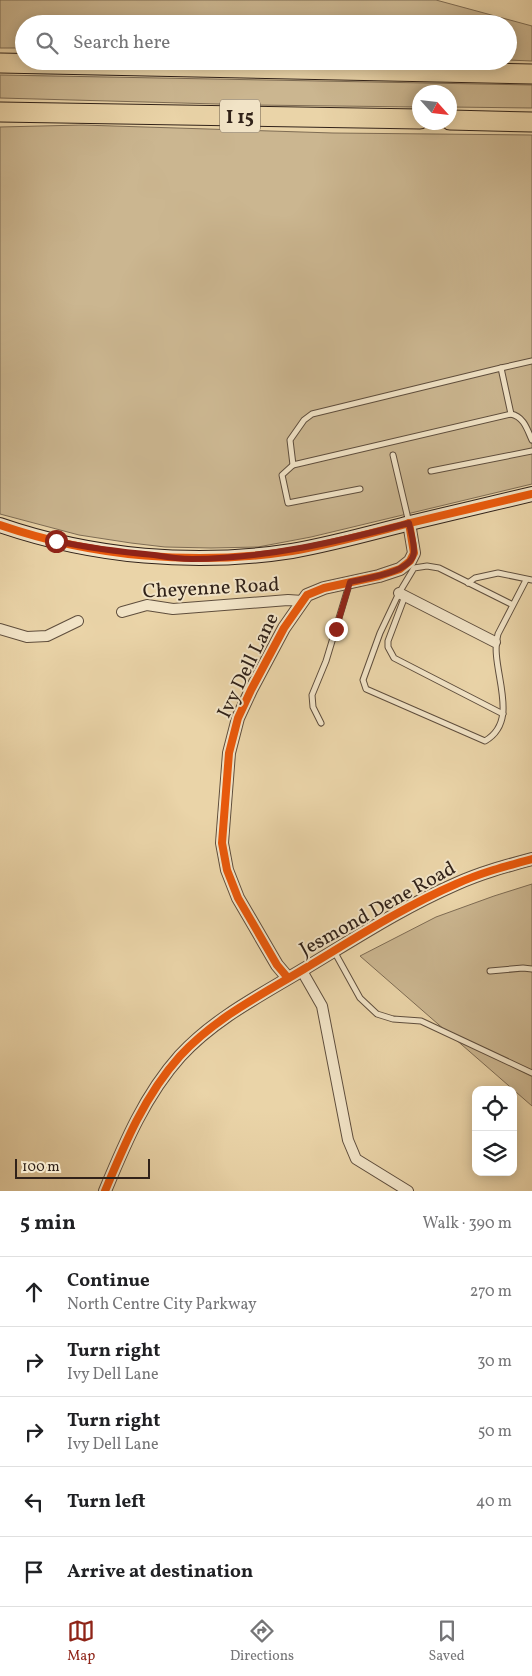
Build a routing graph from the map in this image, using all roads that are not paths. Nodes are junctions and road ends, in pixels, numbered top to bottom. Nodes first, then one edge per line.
1 (0, 63) edge
2 (15, 63) edge
3 (333, 70) edge
4 (532, 74) edge
5 (0, 112) edge
6 (412, 119) edge
7 (457, 120) edge
8 (532, 122) edge
9 (532, 361) edge
10 (500, 368) junction
11 (511, 414) junction
12 (532, 440) edge
13 (532, 451) edge
14 (393, 455) dead end
15 (293, 465) junction
16 (431, 472) dead end
17 (360, 489) dead end
18 (532, 494) edge
19 (409, 523) junction
20 (0, 525) edge
21 (412, 564) junction
22 (529, 580) edge
23 (350, 582) junction
24 (468, 583) junction
25 (402, 594) junction
26 (303, 601) junction
27 (513, 606) junction
28 (122, 612) dead end
29 (78, 621) dead end
30 (0, 630) edge
31 (496, 642) junction
32 (503, 714) junction
33 (321, 723) dead end
34 (532, 860) edge
35 (334, 951) junction
36 (532, 969) edge
37 (302, 971) junction
38 (490, 972) dead end
39 (288, 978) junction
40 (532, 1073) edge
41 (105, 1191) edge
42 (408, 1191) edge

1 - 2 highway
3 - 4 highway
5 - 6 highway, I 15
7 - 8 highway
9 - 10 lane
10 - 11 lane
10 - 15 lane
11 - 12 lane
11 - 15 lane
13 - 16 lane
14 - 19 lane
15 - 17 lane
18 - 19 main road
19 - 20 main road
19 - 21 street
21 - 23 street, Ivy Dell Lane
21 - 24 lane
21 - 25 lane
22 - 24 lane
22 - 27 lane
23 - 26 street, Ivy Dell Lane
23 - 33 lane
24 - 27 lane
25 - 31 street
25 - 32 lane
25 - 32 lane
26 - 28 street, Cheyenne Road
26 - 39 street, Ivy Dell Lane
27 - 31 lane
29 - 30 street
31 - 32 lane
34 - 35 street, Jesmond Dene Road
35 - 37 street, Jesmond Dene Road
35 - 40 lane
36 - 38 lane
37 - 39 street, Jesmond Dene Road
37 - 42 street
39 - 41 street, Jesmond Dene Road

